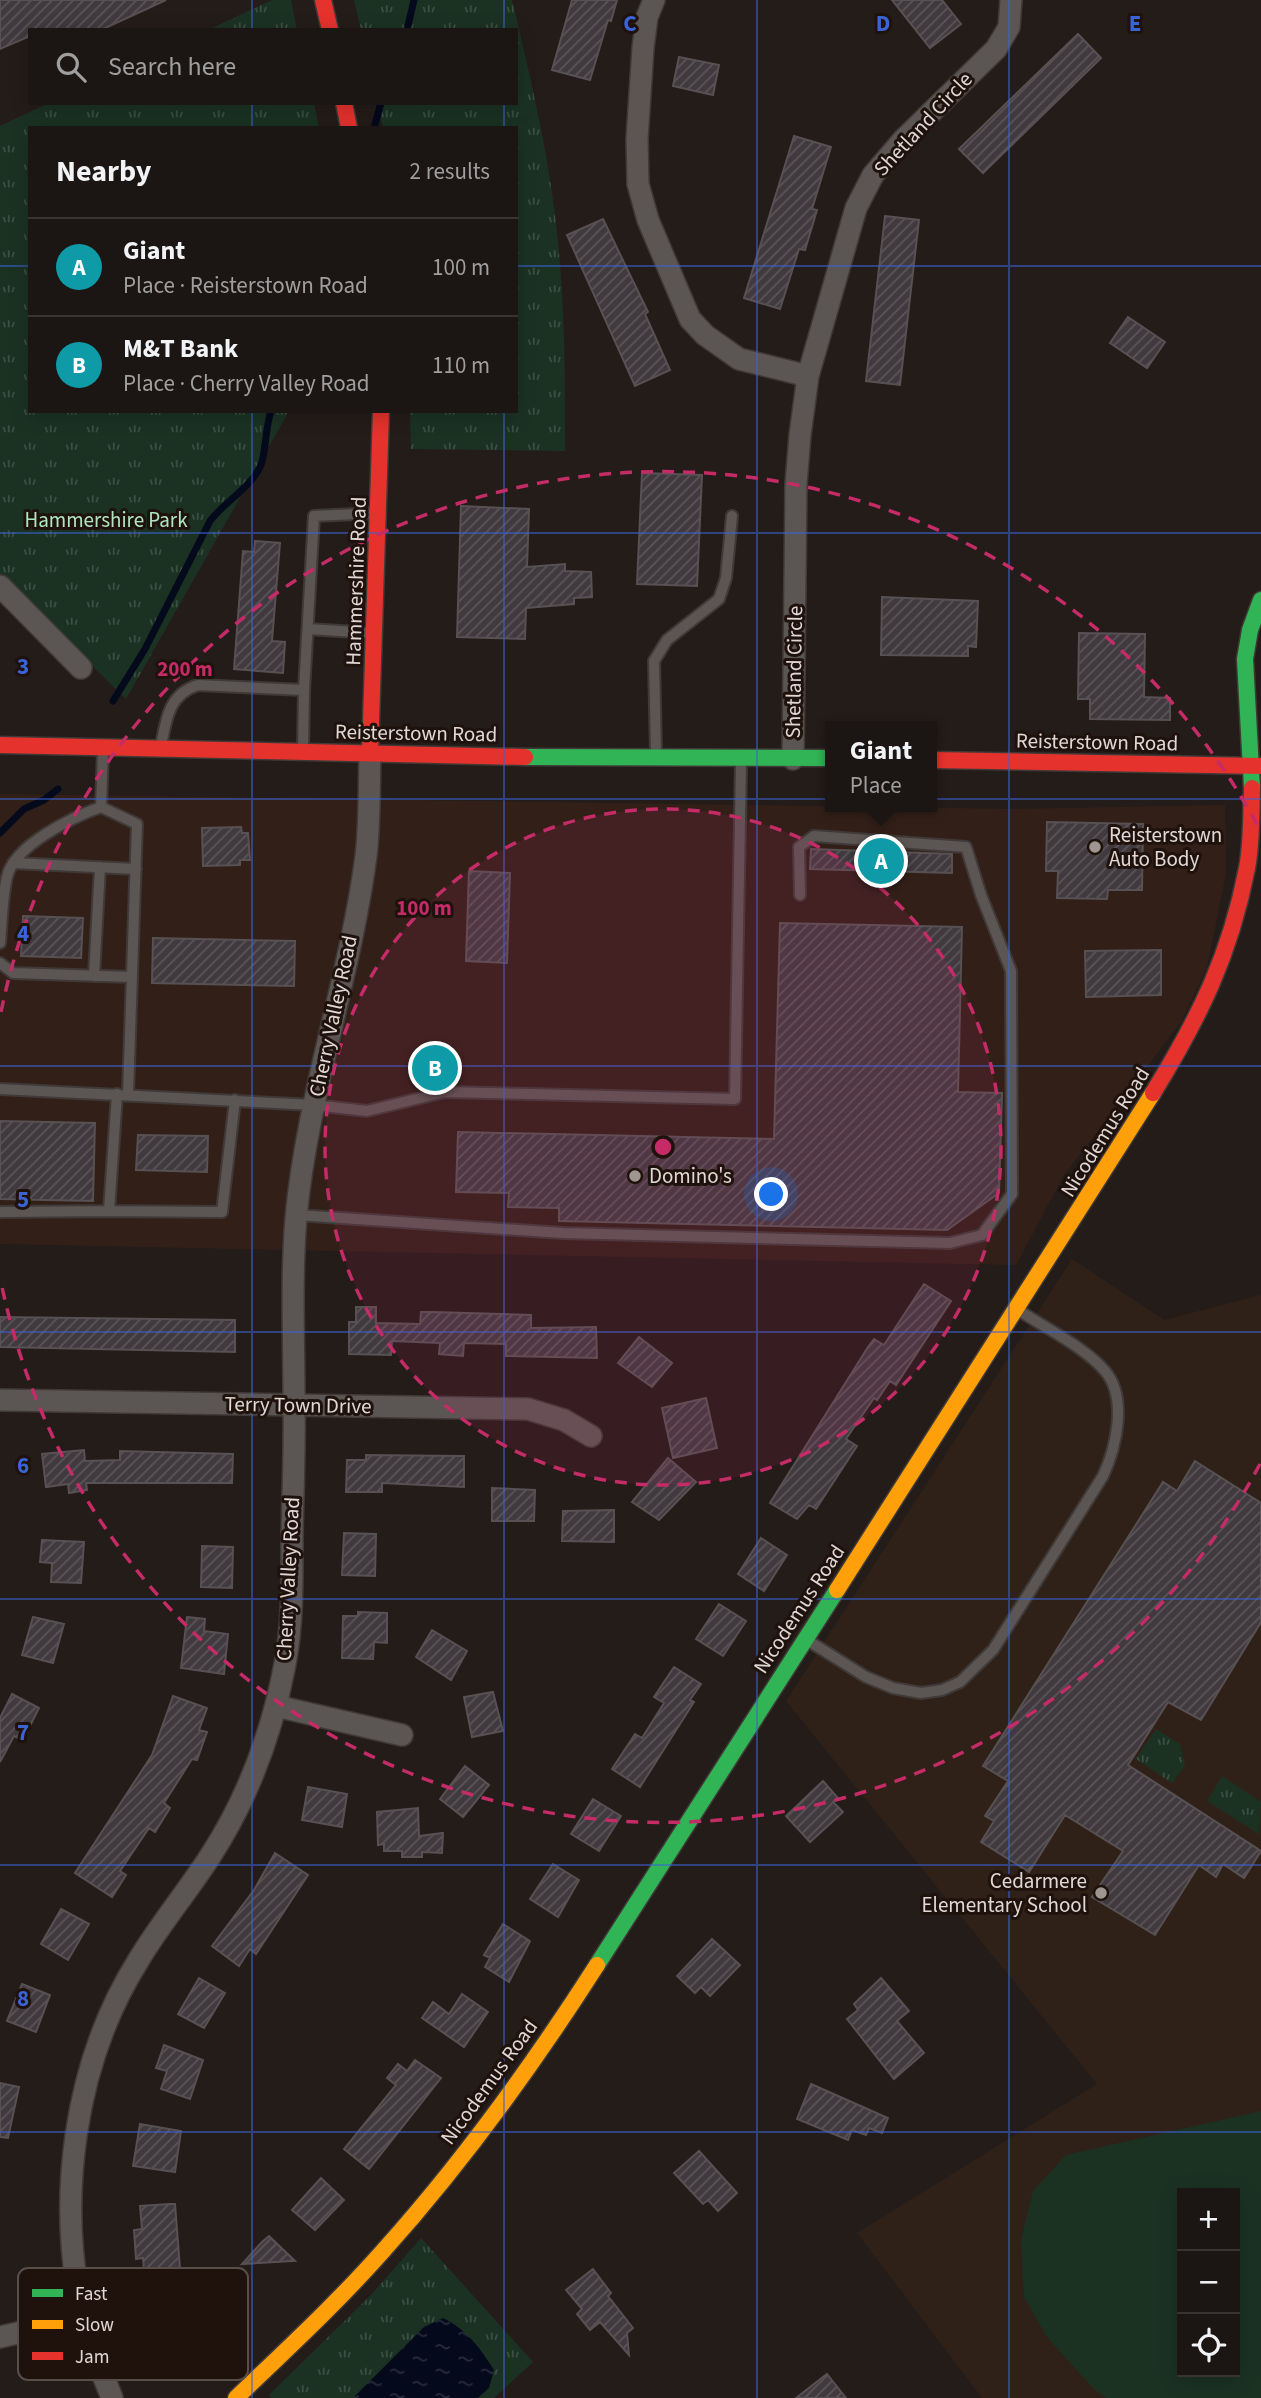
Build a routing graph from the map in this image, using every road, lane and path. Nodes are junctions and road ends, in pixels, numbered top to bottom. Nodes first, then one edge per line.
1 (323, 0) edge
2 (654, 0) edge
3 (1012, 0) edge
4 (330, 28) edge
5 (344, 105) edge
6 (349, 126) edge
7 (808, 376) junction
8 (381, 413) edge
9 (380, 513) junction
10 (732, 516) dead end
11 (0, 586) edge
12 (1261, 600) edge
13 (308, 629) junction
14 (375, 634) junction
15 (81, 668) dead end
16 (304, 690) junction
17 (0, 745) edge
18 (103, 747) junction
19 (161, 749) junction
20 (303, 752) junction
21 (370, 753) junction
22 (656, 757) junction
23 (741, 758) junction
24 (825, 758) edge
25 (793, 759) junction
26 (937, 760) edge
27 (1257, 766) edge
28 (1261, 797) edge
29 (101, 807) junction
30 (13, 863) junction
31 (100, 867) junction
32 (136, 869) junction
33 (800, 895) dead end
34 (0, 943) edge
35 (0, 963) edge
36 (94, 976) junction
37 (132, 977) junction
38 (0, 1089) edge
39 (123, 1094) junction
40 (235, 1100) junction
41 (313, 1105) junction
42 (109, 1211) junction
43 (0, 1212) edge
44 (297, 1215) junction
45 (1017, 1309) junction
46 (0, 1399) edge
47 (294, 1405) junction
48 (591, 1436) dead end
49 (805, 1638) junction
50 (276, 1706) junction
51 (402, 1735) dead end
52 (76, 2268) edge
53 (18, 2333) edge
54 (0, 2337) edge
55 (105, 2380) edge
56 (112, 2398) edge
57 (236, 2398) edge

1 - 4 street
2 - 7 street
3 - 7 street, Shetland Circle
5 - 6 street
7 - 25 street, Shetland Circle
8 - 9 street, Hammershire Road
9 - 13 lane
9 - 14 street, Hammershire Road
10 - 22 lane
11 - 15 street
12 - 27 street
13 - 14 lane
13 - 16 lane
14 - 21 street, Hammershire Road
16 - 19 lane
16 - 20 lane
17 - 18 street, Reisterstown Road
18 - 19 street, Reisterstown Road
18 - 29 lane
19 - 20 street, Reisterstown Road
20 - 21 street, Reisterstown Road
21 - 22 street, Reisterstown Road
21 - 41 street, Cherry Valley Road
22 - 23 street, Reisterstown Road
23 - 25 street, Reisterstown Road
23 - 41 lane
24 - 25 street, Reisterstown Road
26 - 27 street, Reisterstown Road
27 - 28 street
27 - 45 street, Nicodemus Road
29 - 30 lane
29 - 32 lane
30 - 31 lane
30 - 34 lane
31 - 32 lane
31 - 36 lane
32 - 37 lane
33 - 44 lane
35 - 36 lane
36 - 37 lane
37 - 39 lane
38 - 39 lane
39 - 40 lane
39 - 42 lane
40 - 41 lane
40 - 42 lane
41 - 44 street, Cherry Valley Road
42 - 43 lane
44 - 47 street, Cherry Valley Road
45 - 49 street, Nicodemus Road
45 - 49 lane
46 - 47 street, Terry Town Drive
47 - 48 street, Terry Town Drive
47 - 50 street, Cherry Valley Road
49 - 57 street, Nicodemus Road
50 - 51 street
50 - 52 street, Cherry Valley Road
53 - 54 street
55 - 56 street, Cherry Valley Road

